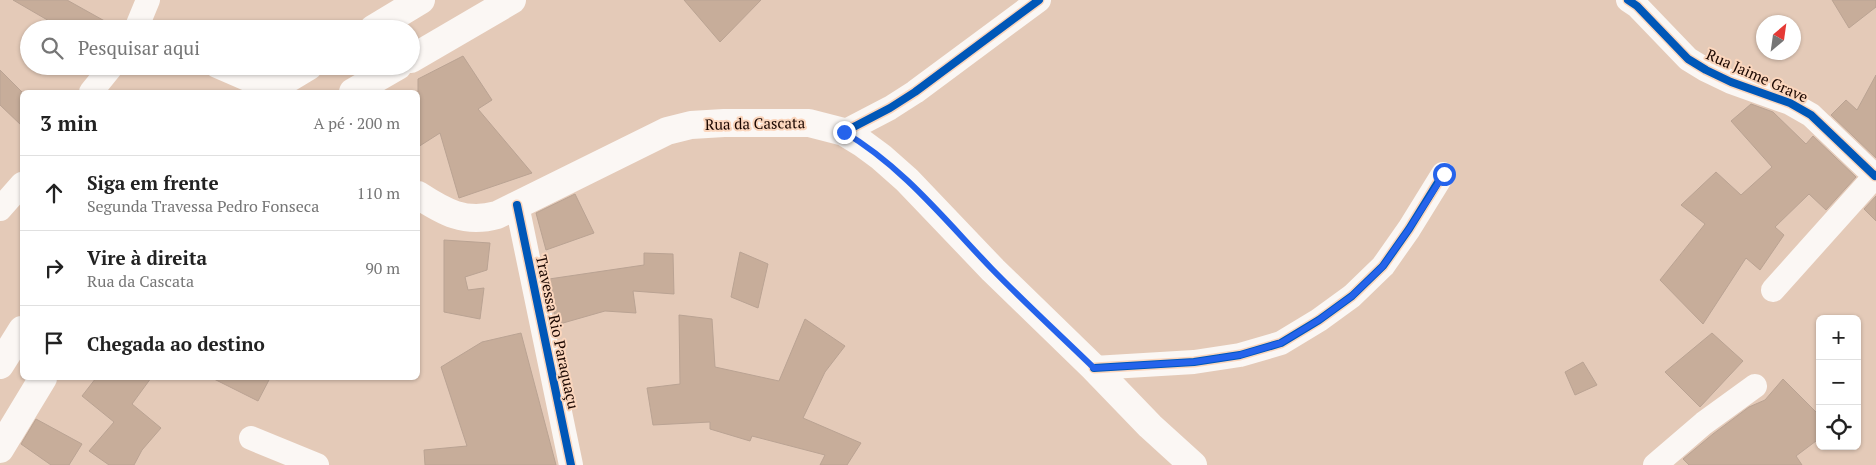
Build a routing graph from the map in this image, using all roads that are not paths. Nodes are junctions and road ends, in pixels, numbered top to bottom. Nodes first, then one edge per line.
1 (148, 0) edge
2 (421, 0) edge
3 (512, 0) edge
4 (1039, 0) edge
5 (1628, 0) edge
6 (140, 20) edge
7 (388, 20) edge
8 (420, 54) edge
9 (105, 75) edge
10 (235, 75) edge
11 (294, 75) edge
12 (382, 75) edge
13 (93, 90) edge
14 (266, 90) edge
15 (270, 90) edge
16 (356, 90) edge
17 (844, 132) junction
18 (1444, 174) dead end
19 (1875, 176) edge
20 (20, 186) edge
21 (420, 196) edge
22 (517, 205) junction
23 (0, 209) edge
24 (1773, 290) dead end
25 (20, 333) edge
26 (0, 365) edge
27 (1094, 368) junction
28 (41, 380) edge
29 (1755, 386) dead end
30 (251, 438) dead end
31 (0, 449) edge
32 (317, 465) edge
33 (572, 465) edge
34 (1193, 465) edge
35 (1655, 465) edge

1 - 6 street
2 - 7 main road
3 - 8 main road
4 - 17 street
5 - 19 street, Rua Jaime Grave
9 - 13 street
10 - 14 street
11 - 15 main road
12 - 16 main road
17 - 22 main road, Rua da Cascata
17 - 27 main road, Rua da Cascata
18 - 27 street
19 - 24 street
20 - 23 street
21 - 22 main road, Rua da Cascata
22 - 33 street, Travessa Rio Paraquaçu
25 - 26 main road
27 - 34 main road, Rua da Cascata
28 - 31 main road
29 - 35 street
30 - 32 street

